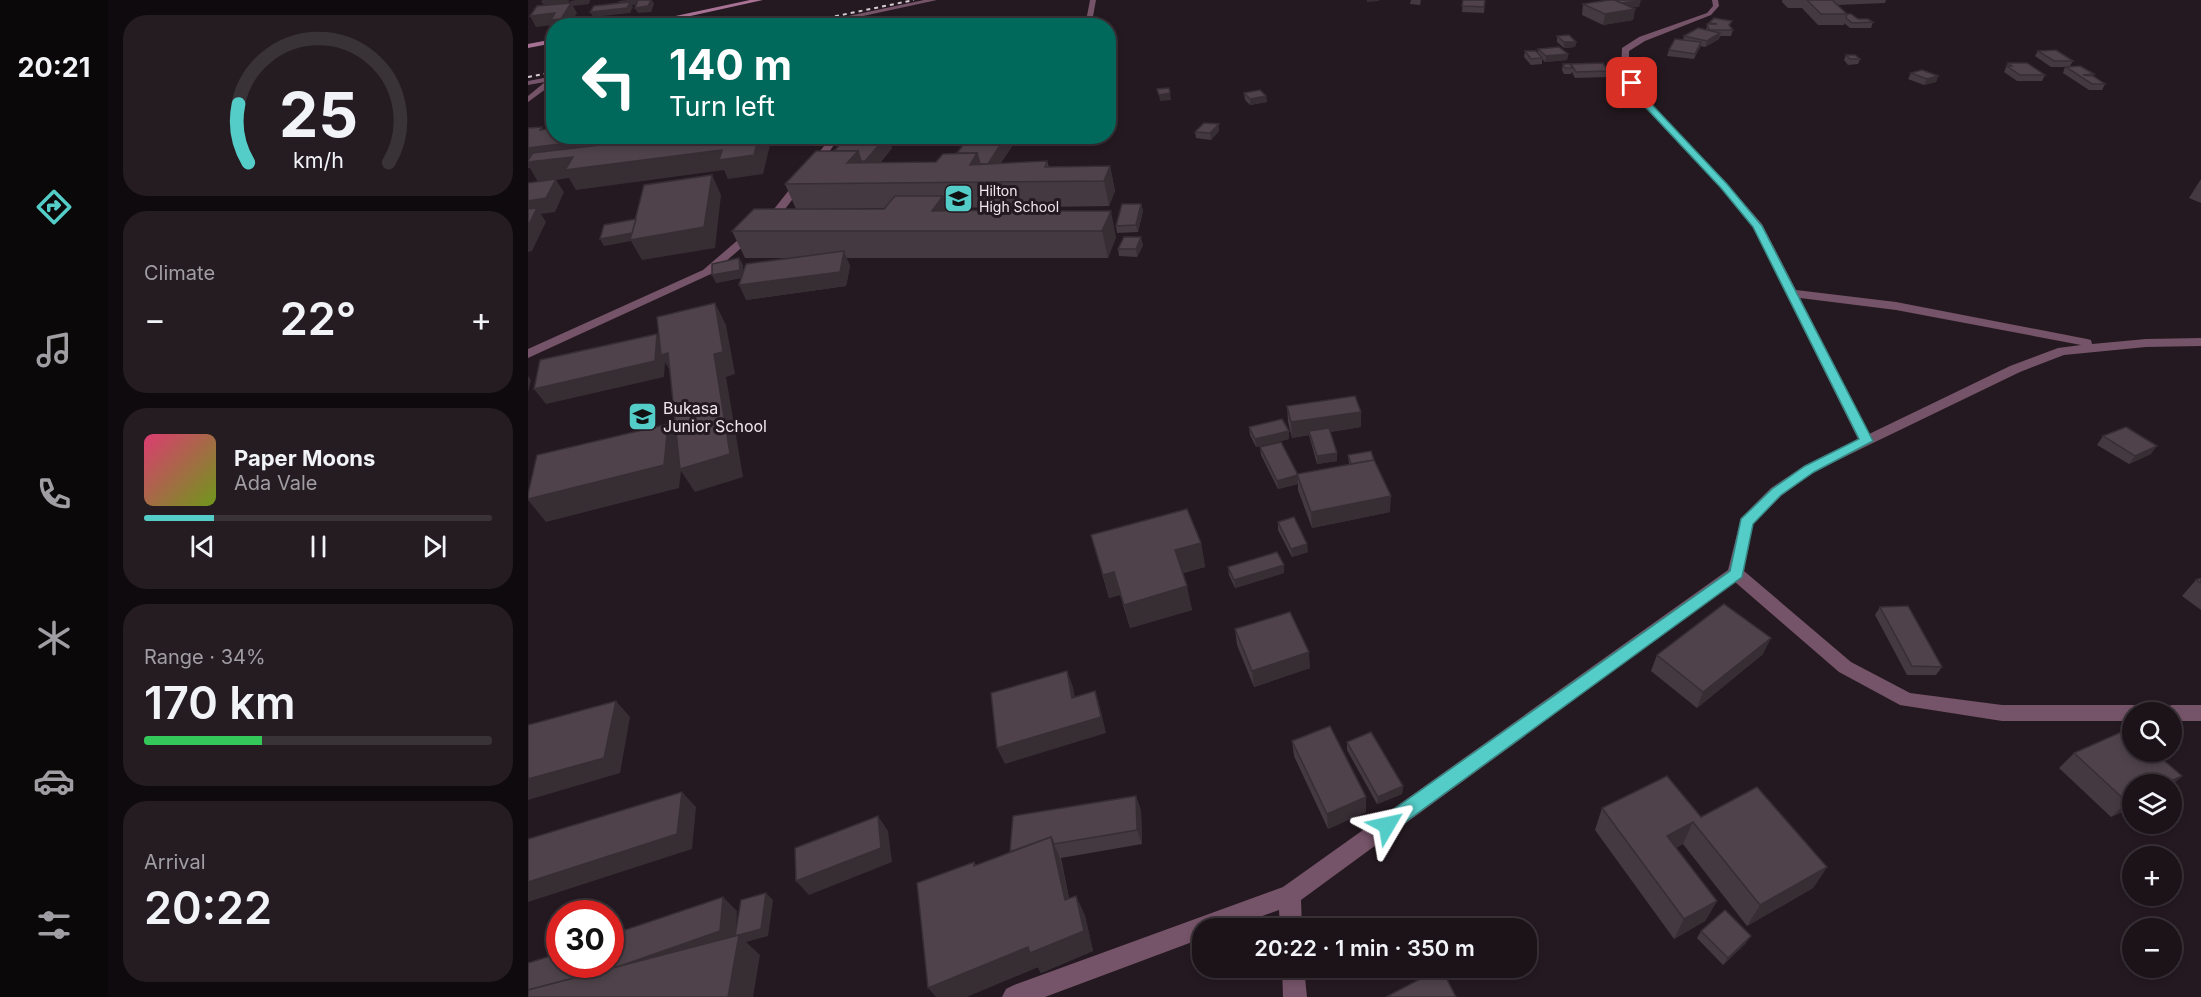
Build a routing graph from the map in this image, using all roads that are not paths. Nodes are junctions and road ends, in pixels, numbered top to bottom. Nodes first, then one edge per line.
1 (760, 0) edge
2 (934, 0) edge
3 (1093, 0) edge
4 (1715, 0) edge
5 (671, 18) edge
6 (844, 18) edge
7 (1090, 18) edge
8 (546, 43) edge
9 (528, 46) edge
10 (546, 80) edge
11 (528, 83) edge
12 (546, 85) edge
13 (528, 100) edge
14 (832, 144) edge
15 (1791, 293) junction
16 (2201, 342) edge
17 (2100, 346) junction
18 (528, 354) edge
19 (1866, 441) junction
20 (1736, 573) junction
21 (2122, 713) edge
22 (2182, 713) edge
23 (2201, 713) edge
24 (1290, 895) junction
25 (1291, 918) edge
26 (1293, 978) edge
27 (1014, 997) edge
28 (1294, 997) edge

1 - 5 main road
2 - 6 street
3 - 7 street
4 - 15 street
8 - 9 main road
10 - 11 street
12 - 13 street
14 - 18 street
15 - 17 street
15 - 19 street
16 - 17 street
17 - 19 street
19 - 20 street
20 - 21 street
20 - 24 street
22 - 23 street
24 - 25 street
24 - 27 street
26 - 28 street

